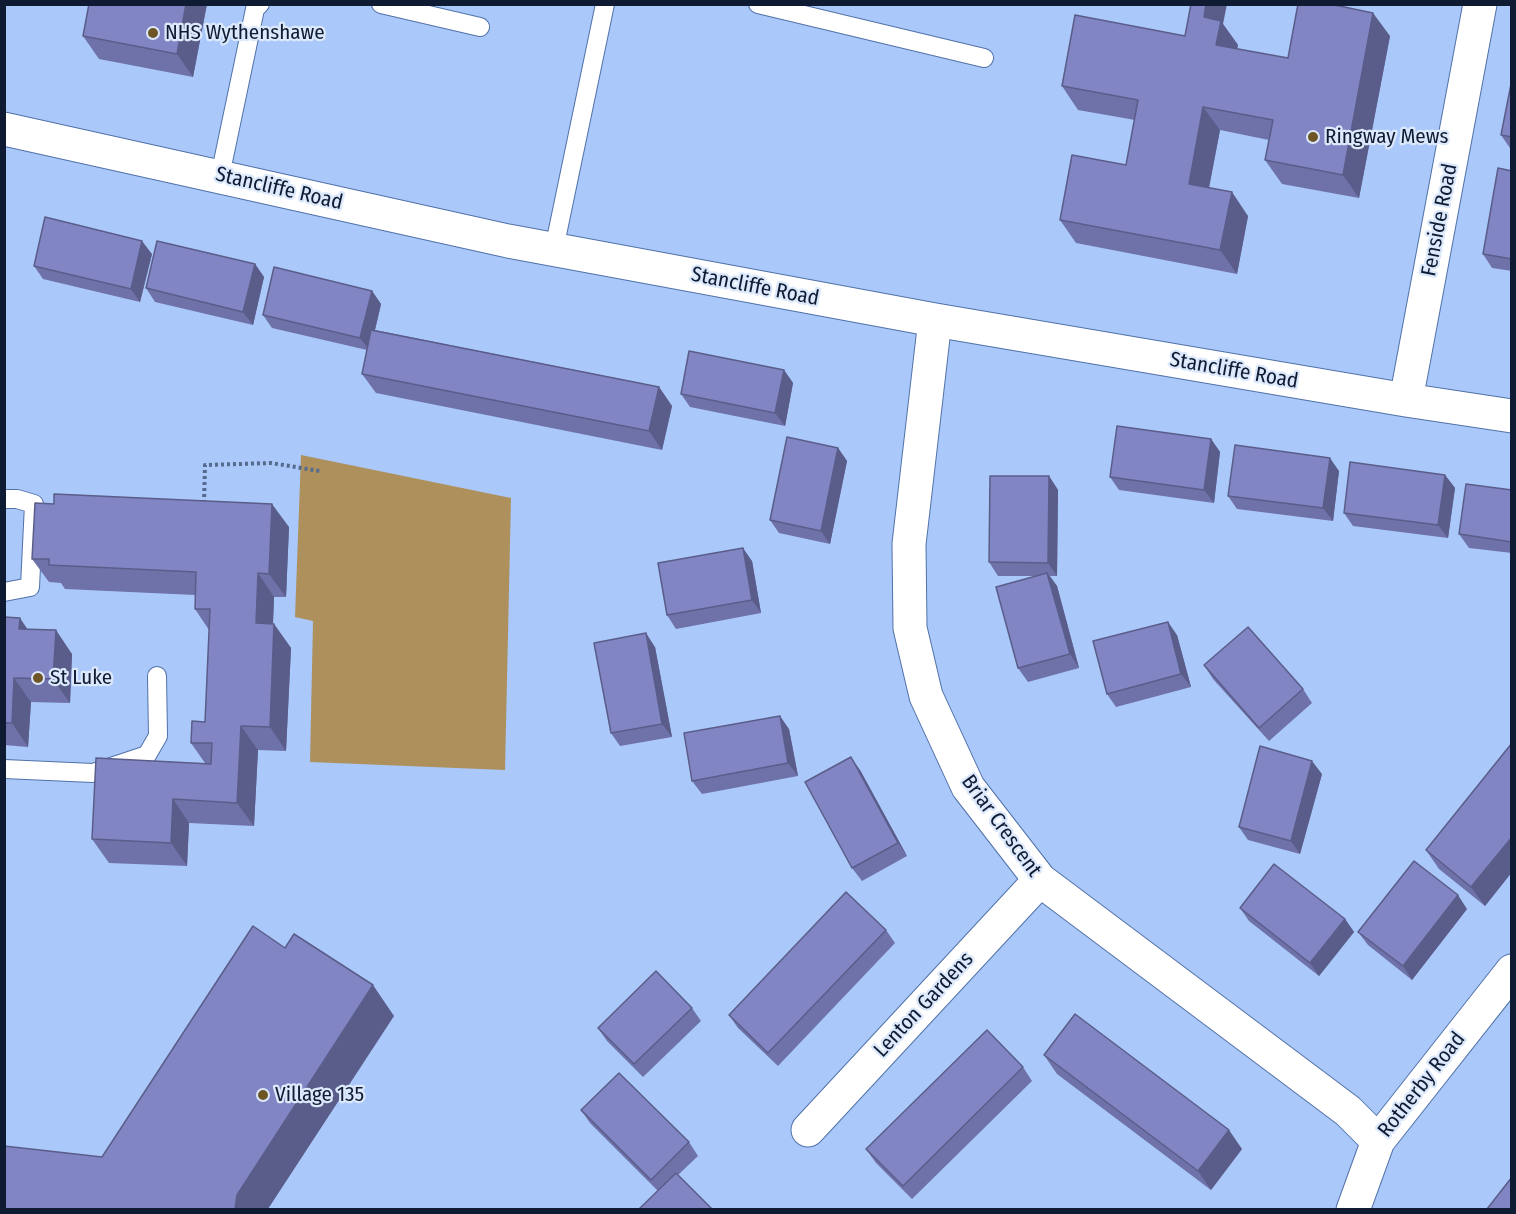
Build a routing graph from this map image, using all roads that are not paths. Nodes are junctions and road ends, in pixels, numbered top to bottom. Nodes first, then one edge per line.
1 (260, 4) edge
2 (381, 4) edge
3 (605, 4) edge
4 (758, 4) edge
5 (1480, 4) edge
6 (480, 27) dead end
7 (984, 58) dead end
8 (4, 129) edge
9 (220, 176) junction
10 (554, 249) junction
11 (935, 320) junction
12 (1406, 400) junction
13 (1512, 416) edge
14 (4, 499) edge
15 (4, 592) edge
16 (157, 676) dead end
17 (4, 769) edge
18 (1040, 880) junction
19 (1512, 971) edge
20 (808, 1130) dead end
21 (1378, 1141) junction
22 (1353, 1209) edge

1 - 9 lane
2 - 6 lane
3 - 10 lane
4 - 7 lane
5 - 12 street, Fenside Road
8 - 9 street, Stancliffe Road
9 - 10 street, Stancliffe Road
10 - 11 street, Stancliffe Road
11 - 12 street, Stancliffe Road
11 - 18 street, Briar Crescent
12 - 13 street, Stancliffe Road
14 - 15 lane
16 - 17 lane
18 - 20 street, Lenton Gardens
18 - 21 street, Briar Crescent
19 - 21 street, Rotherby Road
21 - 22 street, Rotherby Road

